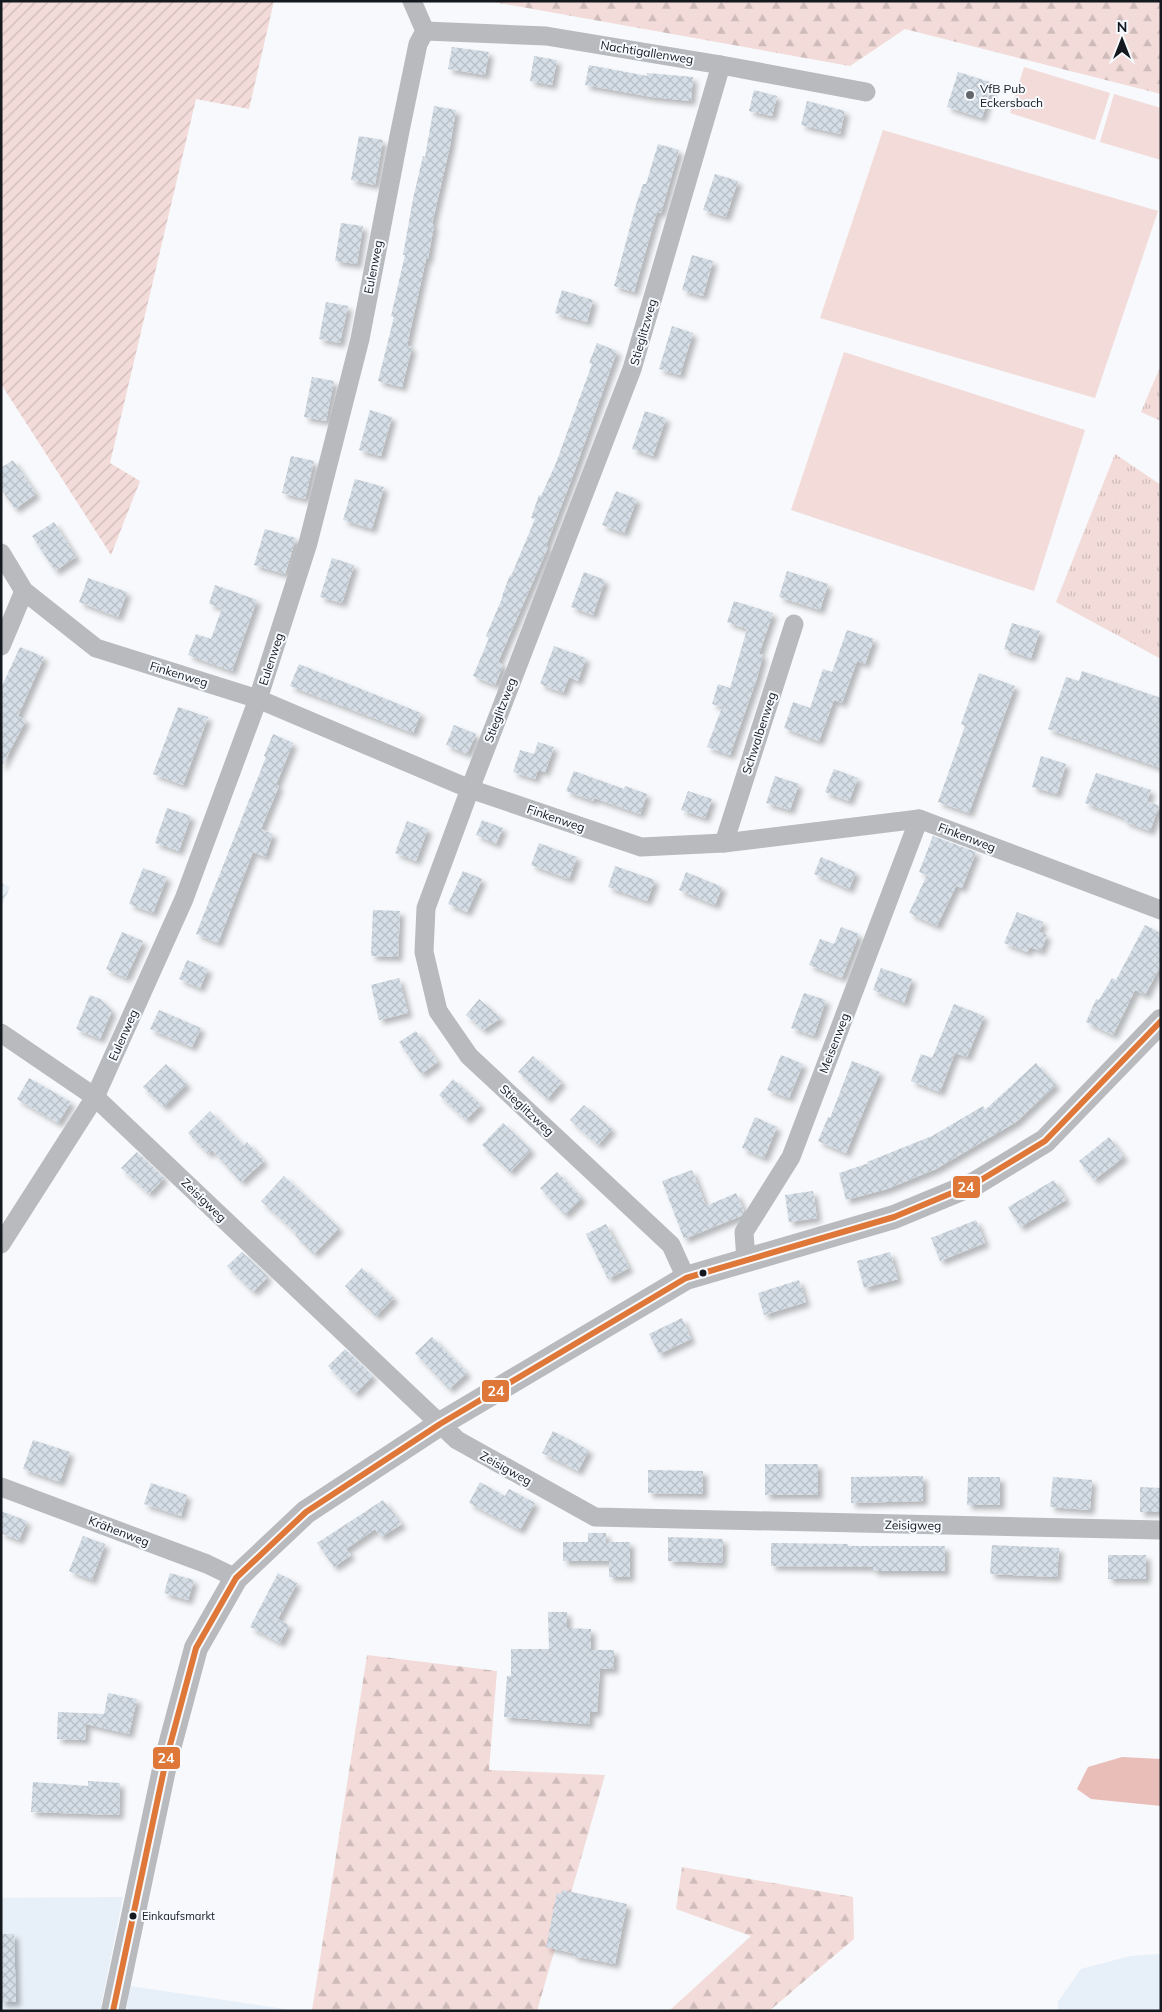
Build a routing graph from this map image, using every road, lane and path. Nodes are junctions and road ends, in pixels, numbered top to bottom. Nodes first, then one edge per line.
1 (412, 1) edge
2 (425, 32) junction
3 (721, 65) junction
4 (866, 92) dead end
5 (1, 553) edge
6 (24, 591) junction
7 (794, 624) dead end
8 (1, 646) edge
9 (258, 699) junction
10 (470, 789) junction
11 (919, 819) junction
12 (724, 843) junction
13 (1161, 910) edge
14 (1161, 1021) edge
15 (1, 1033) edge
16 (95, 1096) junction
17 (1, 1244) edge
18 (746, 1260) junction
19 (686, 1278) junction
20 (440, 1424) junction
21 (1, 1487) edge
22 (1161, 1530) edge
23 (236, 1578) junction
24 (113, 2011) edge

1 - 2 street
2 - 3 street, Nachtigallenweg
2 - 9 street, Eulenweg
3 - 4 street, Nachtigallenweg
3 - 10 street, Stieglitzweg
5 - 6 street, Finkenweg
6 - 8 street
6 - 9 street, Finkenweg
7 - 12 street, Schwalbenweg
9 - 10 street, Finkenweg
9 - 16 street, Eulenweg
10 - 12 street, Finkenweg
10 - 19 street, Stieglitzweg
11 - 12 street, Finkenweg
11 - 13 street, Finkenweg
11 - 18 street, Meisenweg
14 - 18 street
15 - 16 street, Zeisigweg
16 - 17 street, Eulenweg
16 - 20 street, Zeisigweg
18 - 19 street
19 - 20 street
20 - 22 street, Zeisigweg
20 - 23 street
21 - 23 street, Krähenweg
23 - 24 street

